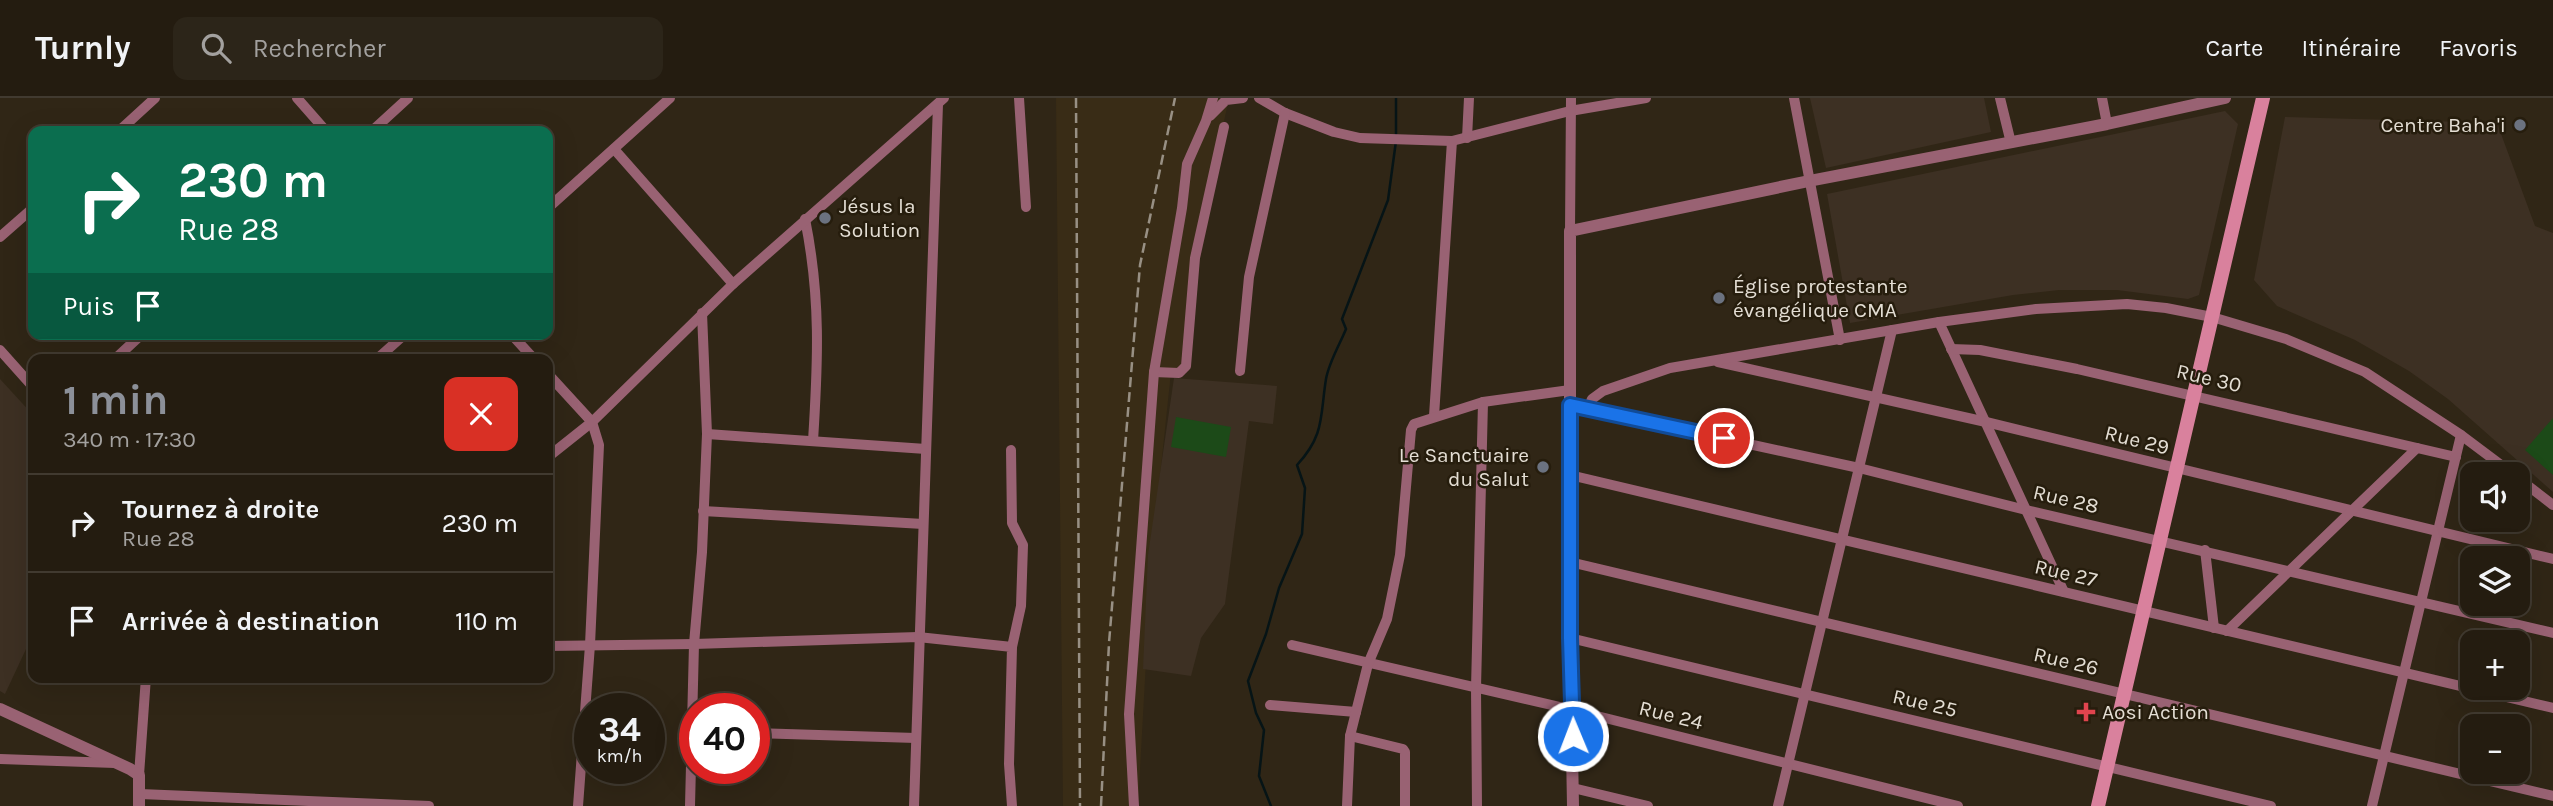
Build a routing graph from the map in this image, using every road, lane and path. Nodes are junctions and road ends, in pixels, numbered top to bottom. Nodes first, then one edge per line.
1 (155, 98) edge
2 (297, 98) edge
3 (408, 98) edge
4 (670, 98) edge
5 (1019, 98) edge
6 (1213, 98) edge
7 (1245, 98) edge
8 (1260, 98) edge
9 (1469, 98) edge
10 (1571, 98) edge
11 (1646, 98) edge
12 (1794, 98) edge
13 (2000, 98) edge
14 (2102, 98) edge
15 (2263, 98) edge
16 (2216, 99) edge
17 (941, 101) edge
18 (1570, 111) junction
19 (1285, 113) junction
20 (1206, 121) junction
21 (2107, 124) junction
22 (124, 126) edge
23 (322, 126) edge
24 (377, 126) edge
25 (1224, 127) dead end
26 (1467, 138) junction
27 (1452, 141) junction
28 (2011, 143) junction
29 (614, 149) junction
30 (1809, 181) junction
31 (553, 204) edge
32 (1026, 207) dead end
33 (28, 212) edge
34 (805, 219) junction
35 (1570, 231) junction
36 (0, 237) edge
37 (733, 284) junction
38 (702, 313) junction
39 (2212, 317) junction
40 (1939, 322) junction
41 (1892, 330) junction
42 (136, 340) edge
43 (398, 340) edge
44 (517, 340) edge
45 (1840, 340) junction
46 (1951, 349) junction
47 (0, 350) edge
48 (120, 354) edge
49 (383, 354) edge
50 (529, 354) edge
51 (1712, 361) junction
52 (1240, 371) dead end
53 (1154, 372) junction
54 (553, 379) edge
55 (28, 381) edge
56 (1570, 390) junction
57 (2194, 394) junction
58 (1876, 397) junction
59 (1483, 402) junction
60 (1570, 405) junction
61 (1588, 408) junction
62 (1434, 416) junction
63 (592, 422) junction
64 (1986, 422) junction
65 (707, 434) junction
66 (2461, 435) junction
67 (813, 441) junction
68 (2417, 447) junction
69 (926, 449) junction
70 (1011, 450) dead end
71 (553, 453) edge
72 (2456, 457) junction
73 (2497, 462) edge
74 (1859, 468) junction
75 (2177, 469) junction
76 (1570, 475) junction
77 (2530, 487) edge
78 (2553, 505) edge
79 (703, 510) junction
80 (2026, 510) junction
81 (2352, 511) junction
82 (923, 524) junction
83 (2438, 531) junction
84 (1842, 539) junction
85 (2160, 540) junction
86 (2205, 550) junction
87 (2553, 559) edge
88 (1570, 562) junction
89 (2290, 571) junction
90 (2064, 592) junction
91 (2421, 602) junction
92 (2144, 611) junction
93 (1822, 622) junction
94 (2214, 628) junction
95 (2227, 631) junction
96 (2553, 633) edge
97 (918, 638) junction
98 (1570, 638) junction
99 (694, 644) junction
100 (590, 645) junction
101 (1292, 645) dead end
102 (553, 646) edge
103 (1012, 647) junction
104 (1368, 664) junction
105 (2404, 673) junction
106 (146, 683) edge
107 (1476, 688) junction
108 (693, 693) edge
109 (1805, 694) junction
110 (2124, 694) junction
111 (1270, 705) dead end
112 (2553, 708) edge
113 (0, 709) edge
114 (1573, 710) junction
115 (1356, 712) junction
116 (770, 733) edge
117 (1350, 736) junction
118 (916, 738) junction
119 (2384, 756) junction
120 (0, 759) edge
121 (118, 763) junction
122 (1788, 765) junction
123 (2107, 767) junction
124 (139, 775) junction
125 (691, 784) edge
126 (1573, 788) junction
127 (2553, 796) edge
128 (140, 800) edge
129 (429, 806) edge
130 (578, 806) edge
131 (690, 806) edge
132 (914, 806) edge
133 (1012, 806) edge
134 (1134, 806) edge
135 (1348, 806) edge
136 (1405, 806) edge
137 (1477, 806) edge
138 (1573, 806) edge
139 (1648, 806) edge
140 (1778, 806) edge
141 (1958, 806) edge
142 (2098, 806) edge
143 (2271, 806) edge
144 (2372, 806) edge

1 - 22 street
2 - 23 street
3 - 24 street
4 - 29 street
5 - 32 street
6 - 20 street
7 - 8 street
7 - 20 street
8 - 19 street
9 - 26 street
10 - 18 street
11 - 18 street
12 - 30 street
13 - 28 street
14 - 21 street
15 - 39 main road
16 - 21 street
17 - 34 street
17 - 69 street
18 - 26 street
18 - 35 street
19 - 27 street
19 - 52 street
20 - 53 street
21 - 28 street
25 - 53 street
26 - 27 street
27 - 62 street
28 - 30 street
29 - 31 street
29 - 37 street
30 - 35 street
30 - 45 street
33 - 36 street
34 - 37 street
34 - 67 street
35 - 56 street
37 - 38 street
38 - 63 street
38 - 65 street
39 - 40 street
39 - 57 main road
39 - 66 street
40 - 41 street
40 - 46 street
41 - 45 street
41 - 58 street
42 - 48 street
43 - 49 street
44 - 50 street
45 - 51 street
46 - 57 street, Rue 30
46 - 64 street
47 - 55 street
51 - 58 street, Rue 29
51 - 61 street
53 - 134 street
54 - 63 street
56 - 59 street
56 - 60 street
57 - 68 street, Rue 30
57 - 75 main road
58 - 64 street, Rue 29
58 - 74 street
59 - 62 street
59 - 107 street
60 - 61 street, Rue 28
60 - 76 street
61 - 74 street, Rue 28
62 - 104 street
63 - 71 street
63 - 100 street
64 - 75 street, Rue 29
64 - 80 street
65 - 67 street
65 - 79 street
66 - 72 street
66 - 73 street
67 - 69 street
68 - 72 street, Rue 30
68 - 81 street
69 - 82 street
70 - 103 street
72 - 83 street
74 - 80 street, Rue 28
74 - 84 street
75 - 81 street, Rue 29
75 - 85 main road
76 - 84 street, Rue 27
76 - 88 street
77 - 78 street
79 - 82 street
79 - 99 street
80 - 85 street, Rue 28
80 - 90 street
81 - 83 street, Rue 29
81 - 89 street
82 - 97 street
83 - 87 street, Rue 29
83 - 91 street
84 - 90 street, Rue 27
84 - 93 street
85 - 86 street, Rue 28
85 - 92 main road
86 - 89 street, Rue 28
86 - 94 street
88 - 93 street, Rue 26
88 - 98 street
89 - 91 street, Rue 28
89 - 95 street
90 - 92 street, Rue 27
91 - 96 street, Rue 28
91 - 105 street
92 - 94 street, Rue 27
92 - 110 main road
93 - 109 street
93 - 110 street, Rue 26
94 - 95 street, Rue 27
95 - 105 street, Rue 27
97 - 99 street
97 - 103 street
97 - 118 street
98 - 109 street, Rue 25
98 - 114 street
99 - 100 street
99 - 108 street
100 - 102 street
100 - 130 street
101 - 104 street, Rue 24
103 - 133 street
104 - 107 street, Rue 24
104 - 115 street
105 - 112 street, Rue 27
105 - 119 street
106 - 124 street
107 - 114 street, Rue 24
107 - 137 street
109 - 122 street
109 - 123 street, Rue 25
110 - 119 street, Rue 26
110 - 123 main road
111 - 115 street
113 - 121 street
114 - 122 street, Rue 24
114 - 126 street
115 - 117 street
116 - 118 street
117 - 135 street
117 - 136 street
118 - 132 street
119 - 127 street, Rue 26
119 - 144 street
120 - 121 street
121 - 124 street
122 - 140 street
122 - 141 street, Rue 24
123 - 142 main road
123 - 143 street, Rue 25
124 - 128 street
125 - 131 street
126 - 138 street
126 - 139 street
128 - 129 street

